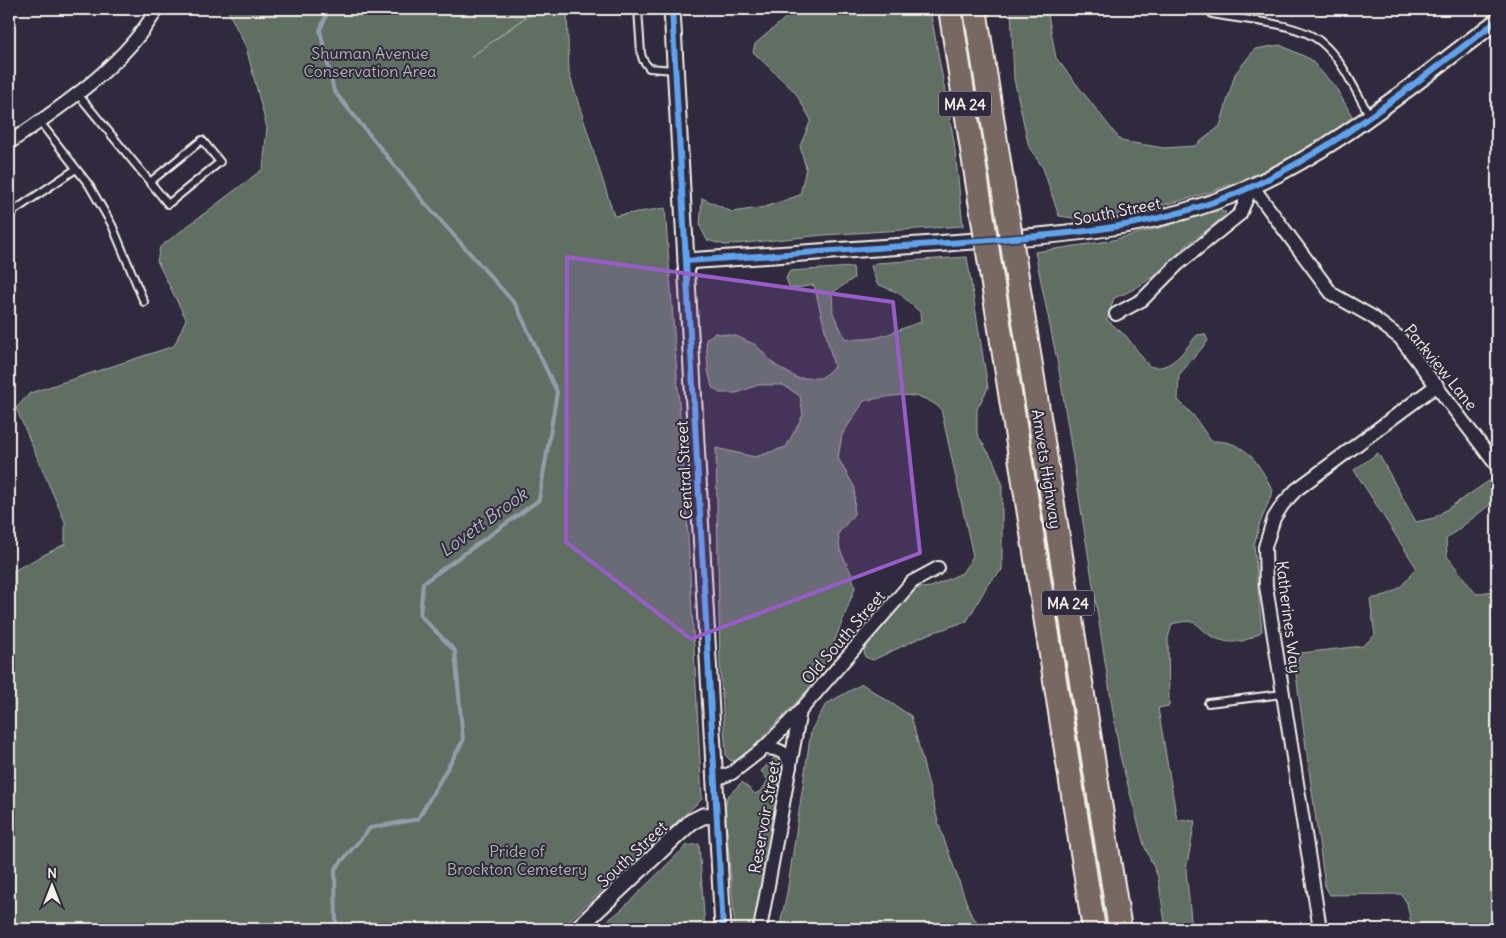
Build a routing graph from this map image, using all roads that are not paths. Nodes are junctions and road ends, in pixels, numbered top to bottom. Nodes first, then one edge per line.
1 (157, 9) edge
2 (638, 9) edge
3 (672, 9) edge
4 (950, 9) edge
5 (975, 9) edge
6 (1212, 14) dead end
7 (1497, 21) edge
8 (676, 70) junction
9 (77, 93) junction
10 (1370, 116) junction
11 (40, 122) junction
12 (9, 144) edge
13 (76, 169) junction
14 (150, 182) junction
15 (1252, 186) junction
16 (9, 214) edge
17 (686, 262) junction
18 (144, 302) dead end
19 (1116, 314) dead end
20 (1437, 385) junction
21 (1497, 466) edge
22 (938, 568) dead end
23 (1282, 694) junction
24 (1208, 703) dead end
25 (800, 711) junction
26 (764, 748) junction
27 (790, 770) junction
28 (715, 779) junction
29 (717, 815) junction
30 (577, 929) edge
31 (724, 929) edge
32 (760, 929) edge
33 (1094, 929) edge
34 (1120, 929) edge
35 (1320, 929) edge

1 - 9 street
2 - 8 lane
3 - 8 street, Central Street
4 - 33 highway, Amvets Highway / MA 24, bridge
5 - 34 highway, Amvets Highway / MA 24, bridge
6 - 10 lane
7 - 10 street, South Street
8 - 17 street, Central Street
9 - 11 street
9 - 14 lane
10 - 15 street, South Street
11 - 12 street
11 - 13 lane
13 - 16 lane
13 - 18 lane
14 - 14 lane
15 - 17 street, South Street
15 - 19 street
15 - 20 street, Parkview Lane
17 - 28 street, Central Street
20 - 21 street, Parkview Lane
20 - 23 street, Katherines Way
22 - 25 street, Old South Street
23 - 24 lane
23 - 35 street, Katherines Way
25 - 26 street, Old South Street
25 - 27 street, Reservoir Street
26 - 27 street
26 - 28 street
27 - 32 street, Reservoir Street
28 - 29 street, Central Street
29 - 30 street, South Street
29 - 31 street, Central Street

